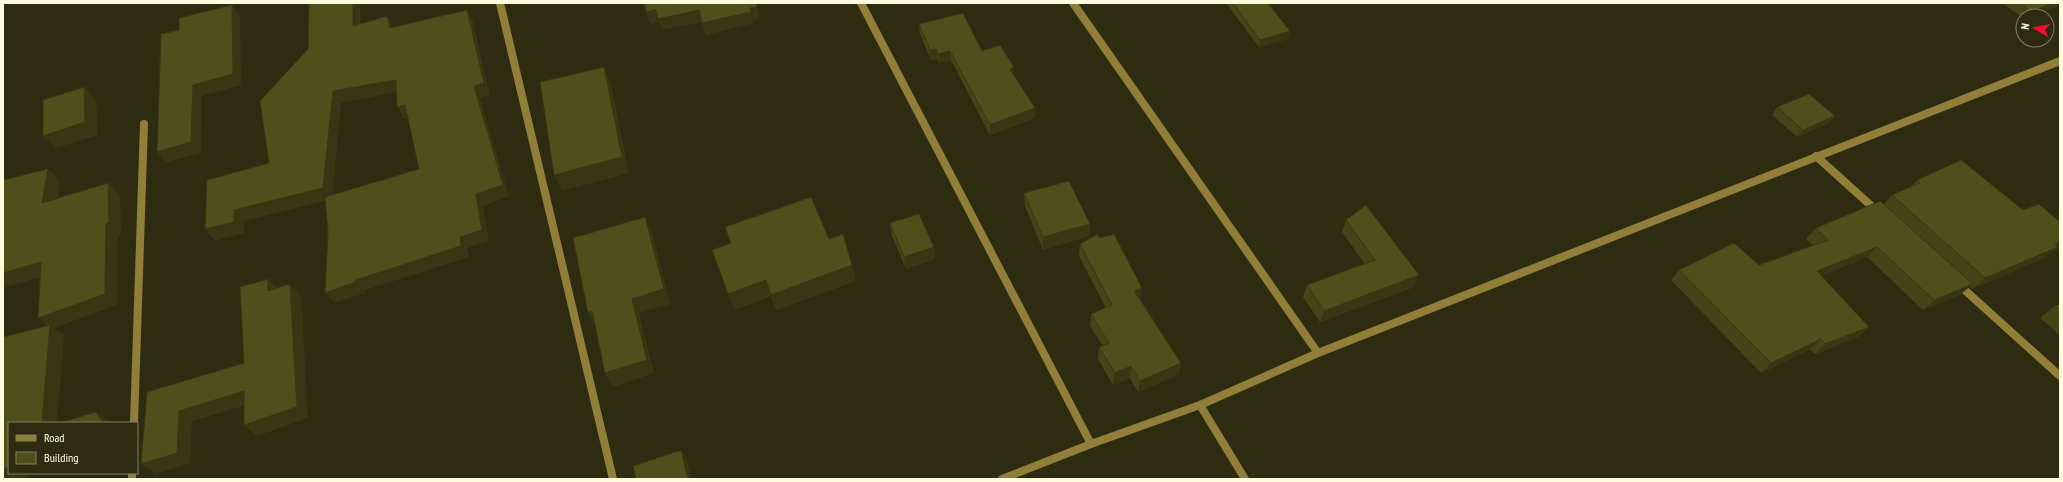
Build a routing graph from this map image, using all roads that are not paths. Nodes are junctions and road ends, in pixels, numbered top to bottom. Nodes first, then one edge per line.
1 (500, 3) edge
2 (861, 3) edge
3 (1073, 3) edge
4 (2058, 64) edge
5 (144, 124) dead end
6 (1816, 156) junction
7 (1886, 219) edge
8 (1950, 277) edge
9 (1318, 353) junction
10 (2060, 376) edge
11 (1200, 405) junction
12 (134, 422) edge
13 (1091, 444) junction
14 (612, 479) edge
15 (1002, 479) edge
16 (1245, 479) edge

1 - 14 street
2 - 13 street
3 - 9 street
4 - 6 street
5 - 12 street
6 - 7 street
6 - 9 street
8 - 10 street
9 - 11 street
11 - 13 street
11 - 16 street
13 - 15 street

